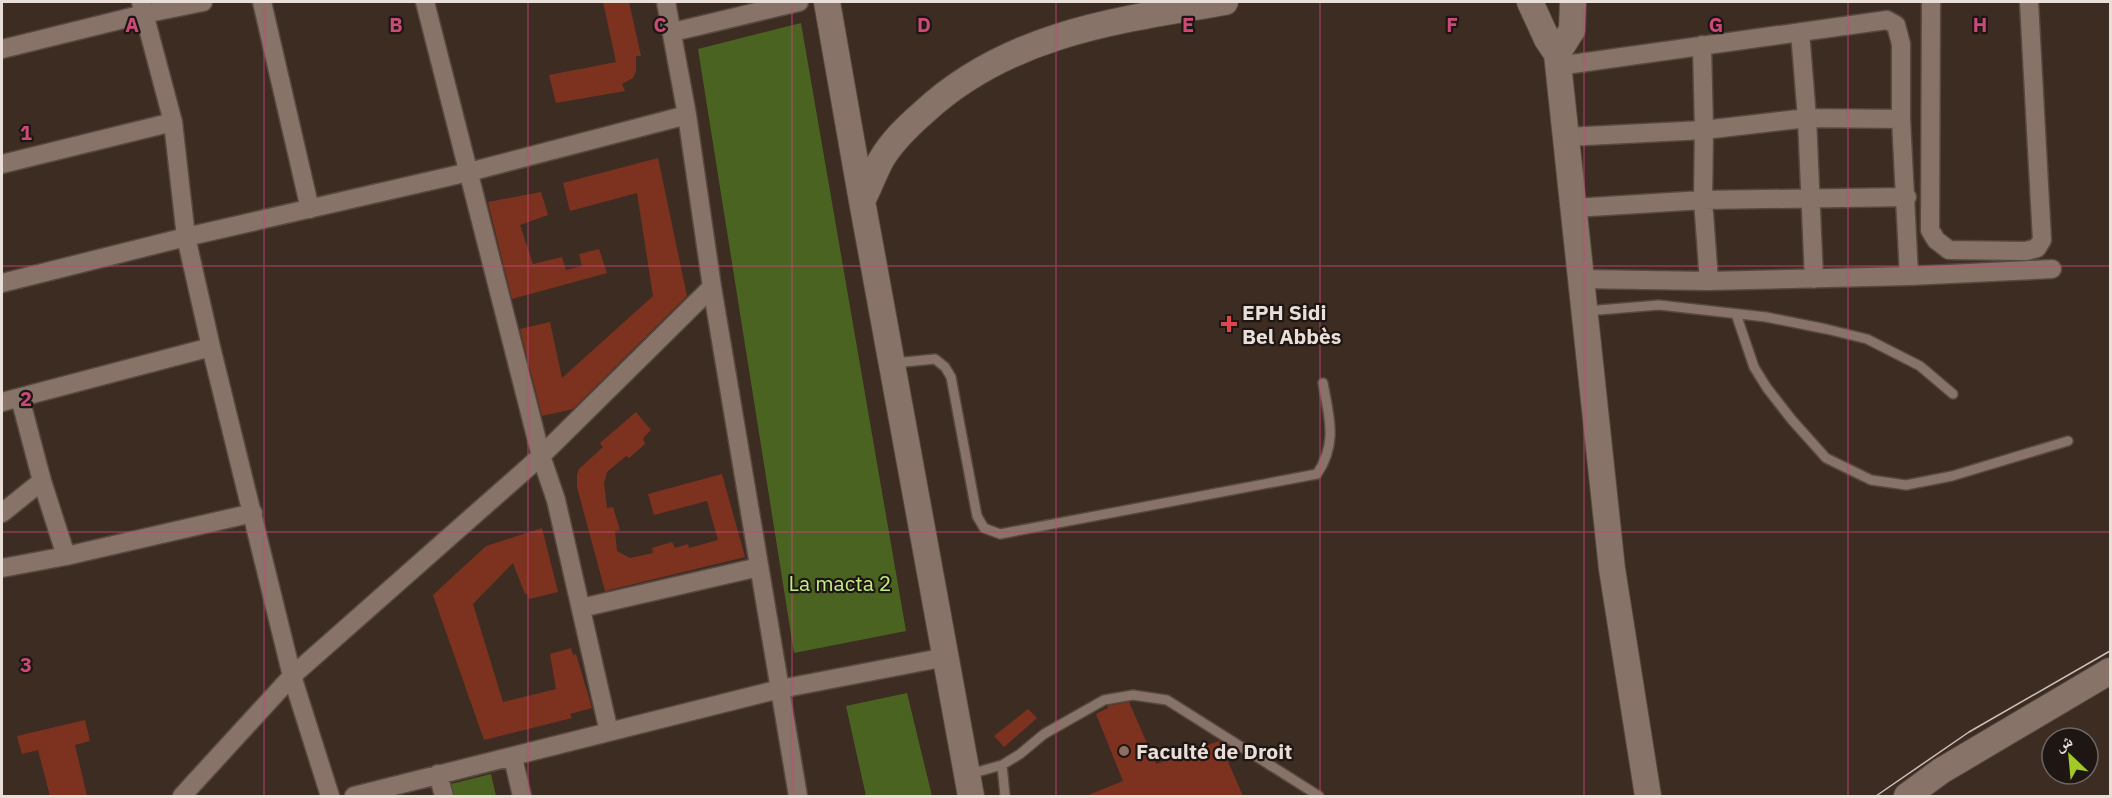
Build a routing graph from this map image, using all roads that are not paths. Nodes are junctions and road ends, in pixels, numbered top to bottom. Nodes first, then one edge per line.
1 (203, 2) edge
2 (262, 2) edge
3 (425, 2) edge
4 (666, 2) edge
5 (799, 2) edge
6 (827, 2) edge
7 (1225, 2) edge
8 (1530, 2) edge
9 (1573, 2) edge
10 (1931, 2) edge
11 (2029, 2) edge
12 (142, 8) edge
13 (673, 32) junction
14 (1800, 32) junction
15 (1702, 45) junction
16 (2, 49) edge
17 (1558, 60) junction
18 (687, 115) junction
19 (1807, 118) junction
20 (1901, 119) junction
21 (173, 122) junction
22 (1704, 130) junction
23 (1566, 137) junction
24 (2, 164) edge
25 (469, 172) junction
26 (1809, 197) junction
27 (1907, 197) junction
28 (1703, 200) junction
29 (862, 201) junction
30 (1574, 208) junction
31 (310, 209) junction
32 (186, 237) junction
33 (2052, 269) dead end
34 (1909, 276) junction
35 (1580, 279) junction
36 (1814, 279) junction
37 (1709, 281) junction
38 (2, 283) edge
39 (712, 287) junction
40 (1584, 311) junction
41 (1736, 314) junction
42 (211, 347) junction
43 (892, 363) junction
44 (1323, 383) dead end
45 (1953, 394) dead end
46 (20, 398) junction
47 (2, 402) edge
48 (2068, 441) dead end
49 (541, 456) junction
50 (42, 481) junction
51 (2, 513) edge
52 (253, 513) junction
53 (66, 556) junction
54 (759, 567) junction
55 (2, 568) edge
56 (581, 608) junction
57 (946, 657) junction
58 (2110, 671) edge
59 (292, 676) junction
60 (780, 689) junction
61 (609, 732) junction
62 (513, 758) junction
63 (1002, 765) junction
64 (438, 774) junction
65 (969, 786) edge
66 (182, 796) edge
67 (330, 796) edge
68 (354, 796) edge
69 (444, 796) edge
70 (522, 796) edge
71 (798, 796) edge
72 (1005, 796) edge
73 (1319, 796) edge
74 (1648, 796) edge
75 (1907, 796) edge

1 - 12 street
2 - 31 street
3 - 25 street
4 - 13 street
5 - 13 street
6 - 29 main road
7 - 29 main road
8 - 17 main road
9 - 17 main road
10 - 11 street
12 - 16 street
12 - 21 street
13 - 18 street
14 - 15 street
14 - 19 street
14 - 20 street
15 - 17 street
15 - 22 street
17 - 23 main road
18 - 25 street
18 - 39 street
19 - 20 street
19 - 22 street
19 - 26 street
20 - 27 street
21 - 24 street
21 - 32 street
22 - 23 street
22 - 28 street
23 - 30 main road
25 - 31 street
25 - 49 street
26 - 27 street
26 - 28 street
26 - 36 street
27 - 34 street
28 - 30 street
28 - 37 street
29 - 43 main road
30 - 35 main road
31 - 32 street
32 - 38 street
32 - 42 street
33 - 34 street
34 - 36 street
35 - 37 street
35 - 40 main road
36 - 37 street
39 - 49 street
39 - 54 street
40 - 41 lane
40 - 74 main road
41 - 45 lane
41 - 48 lane
42 - 46 street
42 - 52 street
43 - 44 lane
43 - 57 main road
46 - 47 street
46 - 50 street
49 - 56 street
49 - 59 street
50 - 51 street
50 - 53 street
52 - 53 street
52 - 59 street
53 - 55 street
54 - 56 street
54 - 60 street
56 - 61 street
57 - 60 street
57 - 65 main road
58 - 75 main road
59 - 66 street
59 - 67 street
60 - 61 street
60 - 71 street
61 - 62 street
62 - 64 street
62 - 70 street
63 - 65 lane
63 - 72 lane
63 - 73 lane
64 - 68 street
64 - 69 street

